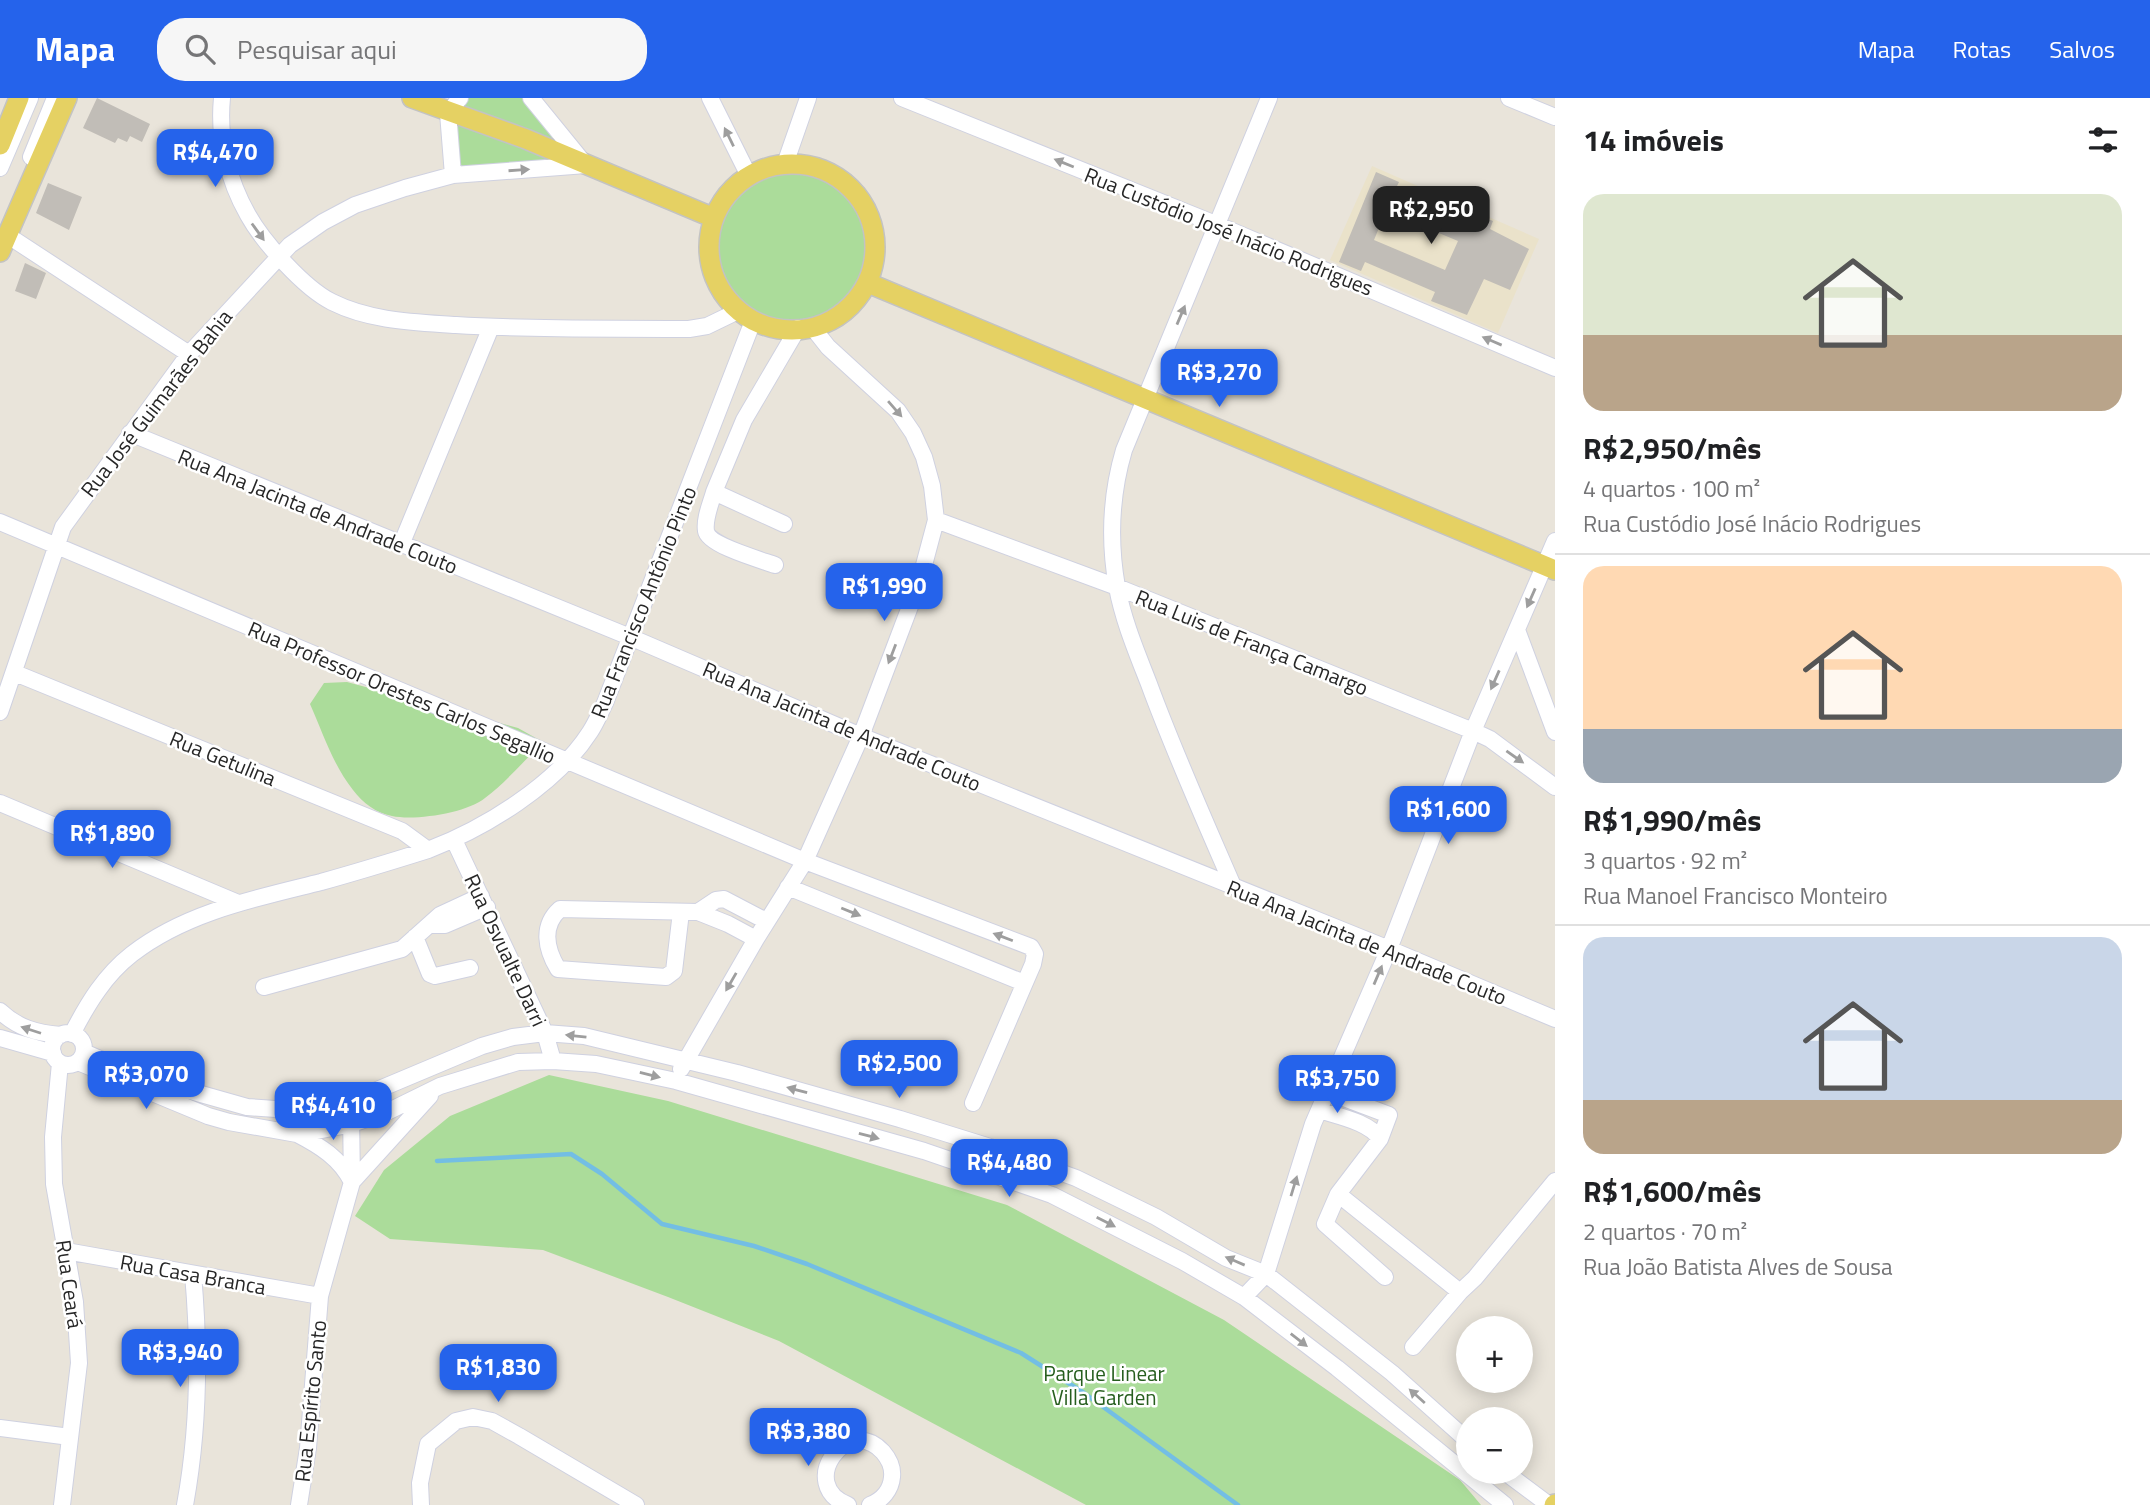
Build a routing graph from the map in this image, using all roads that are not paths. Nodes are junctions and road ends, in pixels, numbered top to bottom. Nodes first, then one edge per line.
1 (19, 98) edge
2 (30, 98) edge
3 (55, 98) edge
4 (67, 98) edge
5 (222, 98) edge
6 (412, 98) edge
7 (531, 98) edge
8 (710, 98) edge
9 (808, 98) edge
10 (902, 98) edge
11 (1269, 98) edge
12 (1509, 98) edge
13 (454, 105) edge
14 (1555, 117) edge
15 (0, 145) edge
16 (785, 164) junction
17 (586, 165) junction
18 (0, 168) edge
19 (453, 175) junction
20 (748, 176) junction
21 (714, 218) junction
22 (1219, 225) junction
23 (2, 240) edge
24 (278, 257) junction
25 (868, 283) junction
26 (745, 316) junction
27 (491, 327) junction
28 (806, 328) junction
29 (189, 355) junction
30 (1555, 368) edge
31 (1145, 400) junction
32 (130, 433) junction
33 (714, 492) junction
34 (936, 520) junction
35 (0, 522) edge
36 (784, 524) dead end
37 (1555, 541) edge
38 (55, 544) junction
39 (401, 545) junction
40 (775, 565) dead end
41 (1550, 568) edge
42 (1117, 587) junction
43 (1517, 630) junction
44 (630, 637) junction
45 (15, 673) junction
46 (0, 712) edge
47 (1473, 730) junction
48 (1555, 732) edge
49 (861, 736) junction
50 (566, 761) junction
51 (1555, 787) edge
52 (0, 803) edge
53 (454, 840) junction
54 (428, 850) junction
55 (805, 861) junction
56 (1233, 886) junction
57 (788, 887) junction
58 (484, 902) junction
59 (237, 903) junction
60 (689, 912) junction
61 (766, 921) junction
62 (415, 937) junction
63 (755, 939) junction
64 (1389, 949) junction
65 (470, 968) dead end
66 (1024, 983) junction
67 (264, 987) dead end
68 (3, 1013) edge
69 (1555, 1019) edge
70 (545, 1033) junction
71 (66, 1034) junction
72 (0, 1038) edge
73 (81, 1057) junction
74 (56, 1058) junction
75 (684, 1060) junction
76 (553, 1061) junction
77 (676, 1081) junction
78 (440, 1086) junction
79 (1328, 1091) junction
80 (351, 1101) junction
81 (972, 1103) dead end
82 (1319, 1111) junction
83 (352, 1124) junction
84 (297, 1134) junction
85 (1380, 1139) junction
86 (1555, 1181) edge
87 (352, 1182) junction
88 (1338, 1194) junction
89 (66, 1251) junction
90 (193, 1274) junction
91 (1266, 1274) junction
92 (1385, 1277) dead end
93 (1460, 1292) junction
94 (320, 1296) junction
95 (1244, 1297) junction
96 (1413, 1347) dead end
97 (0, 1428) edge
98 (1456, 1430) edge
99 (70, 1437) junction
100 (1522, 1484) edge
101 (827, 1497) edge
102 (62, 1505) edge
103 (185, 1505) edge
104 (299, 1505) edge
105 (421, 1505) edge
106 (636, 1505) edge
107 (848, 1505) edge
108 (870, 1505) edge
109 (1505, 1505) edge
110 (1553, 1505) edge

1 - 15 main road
2 - 18 street
3 - 23 street
4 - 23 main road
5 -> 24 street
6 - 13 main road
7 - 17 street
20 -> 8 street
9 - 16 street
22 -> 10 street, Rua Custódio José Inácio Rodrigues
11 - 22 street
12 - 14 street
13 - 17 main road
13 - 19 street
16 - 20 main road
16 - 25 main road
19 -> 17 street, Rua José Guimarães Bahia
17 - 21 main road
19 - 24 street, Rua José Guimarães Bahia
20 - 21 main road
21 - 26 main road
30 -> 22 street, Rua Custódio José Inácio Rodrigues
31 -> 22 street
23 - 29 street
24 - 27 street
24 - 29 street, Rua José Guimarães Bahia
25 - 28 main road
25 - 31 main road
26 - 27 street
26 - 28 main road
26 - 44 street, Rua Francisco Antônio Pinto
27 - 39 street
28 - 33 street
28 -> 34 street
29 - 32 street, Rua José Guimarães Bahia
31 - 41 main road
31 - 42 street
32 - 38 street, Rua José Guimarães Bahia
32 - 39 street, Rua Ana Jacinta de Andrade Couto
33 - 36 street
33 - 40 street
34 - 42 street, Rua Luis de França Camargo
34 -> 49 street
35 - 38 street, Rua Professor Orestes Carlos Segallio
37 - 41 street
38 - 45 street, Rua José Guimarães Bahia
38 - 50 street, Rua Professor Orestes Carlos Segallio
39 - 44 street, Rua Ana Jacinta de Andrade Couto
41 -> 43 street
42 - 47 street, Rua Luis de França Camargo
42 - 56 street
43 -> 47 street
43 - 48 street
44 - 49 street, Rua Ana Jacinta de Andrade Couto
44 - 50 street, Rua Francisco Antônio Pinto
45 - 46 street, Rua José Guimarães Bahia
45 - 54 street, Rua Getulina
47 -> 51 street, Rua Luis de França Camargo
47 - 64 street
49 - 55 street
49 - 56 street, Rua Ana Jacinta de Andrade Couto
50 - 53 street, Rua Francisco Antônio Pinto
50 - 55 street, Rua Professor Orestes Carlos Segallio
52 - 59 street
53 - 54 street, Rua Francisco Antônio Pinto
53 - 58 street, Rua Osvualte Darri
54 - 59 street
55 - 57 street
66 -> 55 street, Rua Professor Orestes Carlos Segallio
56 - 64 street, Rua Ana Jacinta de Andrade Couto
57 - 61 street
57 -> 66 street
58 - 62 street
58 - 70 street, Rua Osvualte Darri
59 - 71 street
60 - 60 street
60 - 61 street
60 - 63 street
61 - 63 street
62 - 65 street
62 - 67 street
63 -> 75 street
64 - 69 street, Rua Ana Jacinta de Andrade Couto
79 -> 64 street
66 - 81 street
71 -> 68 street
75 -> 70 street
70 - 76 street, Rua Osvualte Darri
70 - 80 street
71 - 73 street
71 - 74 street
72 - 74 street
73 - 74 street
73 - 80 street
73 - 84 street
74 - 89 street, Rua Ceará
75 - 77 street
91 -> 75 street
76 -> 77 street
76 - 78 street
77 -> 95 street
78 - 83 street
78 - 87 street
79 - 82 street
79 - 85 street
80 - 83 street
82 - 85 street
91 -> 82 street
83 - 84 street
83 - 87 street
84 - 87 street
85 - 88 street
86 - 93 street
87 - 94 street, Rua Espírito Santo
88 - 92 street
88 - 93 street
89 - 90 street, Rua Casa Branca
89 - 99 street, Rua Ceará
90 - 94 street, Rua Casa Branca
90 - 103 street
91 - 95 street
98 -> 91 street
93 - 96 street
94 - 104 street, Rua Espírito Santo
95 -> 109 street
97 - 99 street
99 - 102 street, Rua Ceará
100 - 110 street
101 - 107 street
101 - 108 street
105 - 106 street

